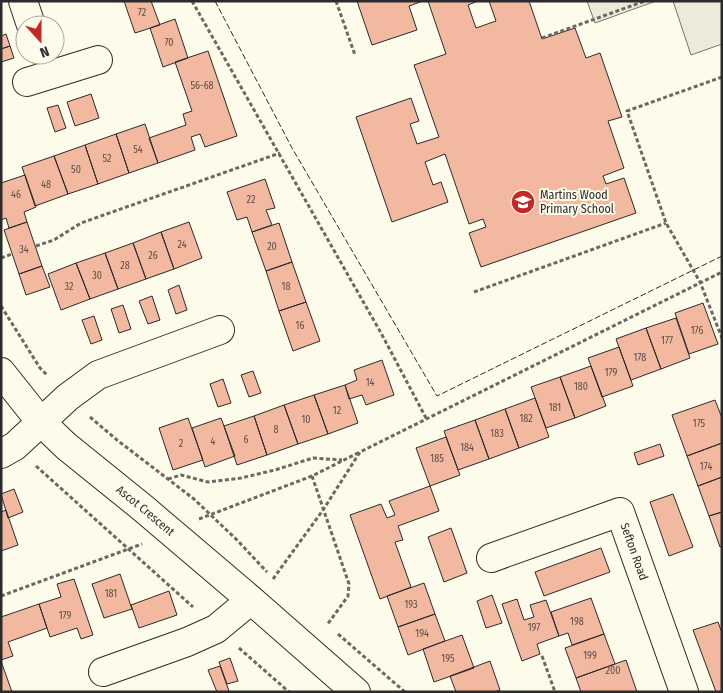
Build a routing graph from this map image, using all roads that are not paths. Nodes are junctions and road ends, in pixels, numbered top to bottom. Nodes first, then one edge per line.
1 (23, 1) edge
2 (28, 15) edge
3 (98, 60) dead end
4 (40, 71) edge
5 (220, 330) dead end
6 (1, 372) edge
7 (40, 421) junction
8 (8, 450) edge
9 (491, 558) dead end
10 (251, 600) junction
11 (103, 672) dead end
12 (356, 692) edge
13 (684, 692) edge

1 - 2 street
3 - 4 street
5 - 7 street
6 - 7 street, Ascot Crescent
7 - 8 street
7 - 10 street, Ascot Crescent
9 - 13 street, Sefton Road
10 - 11 street
10 - 12 street, Ascot Crescent

